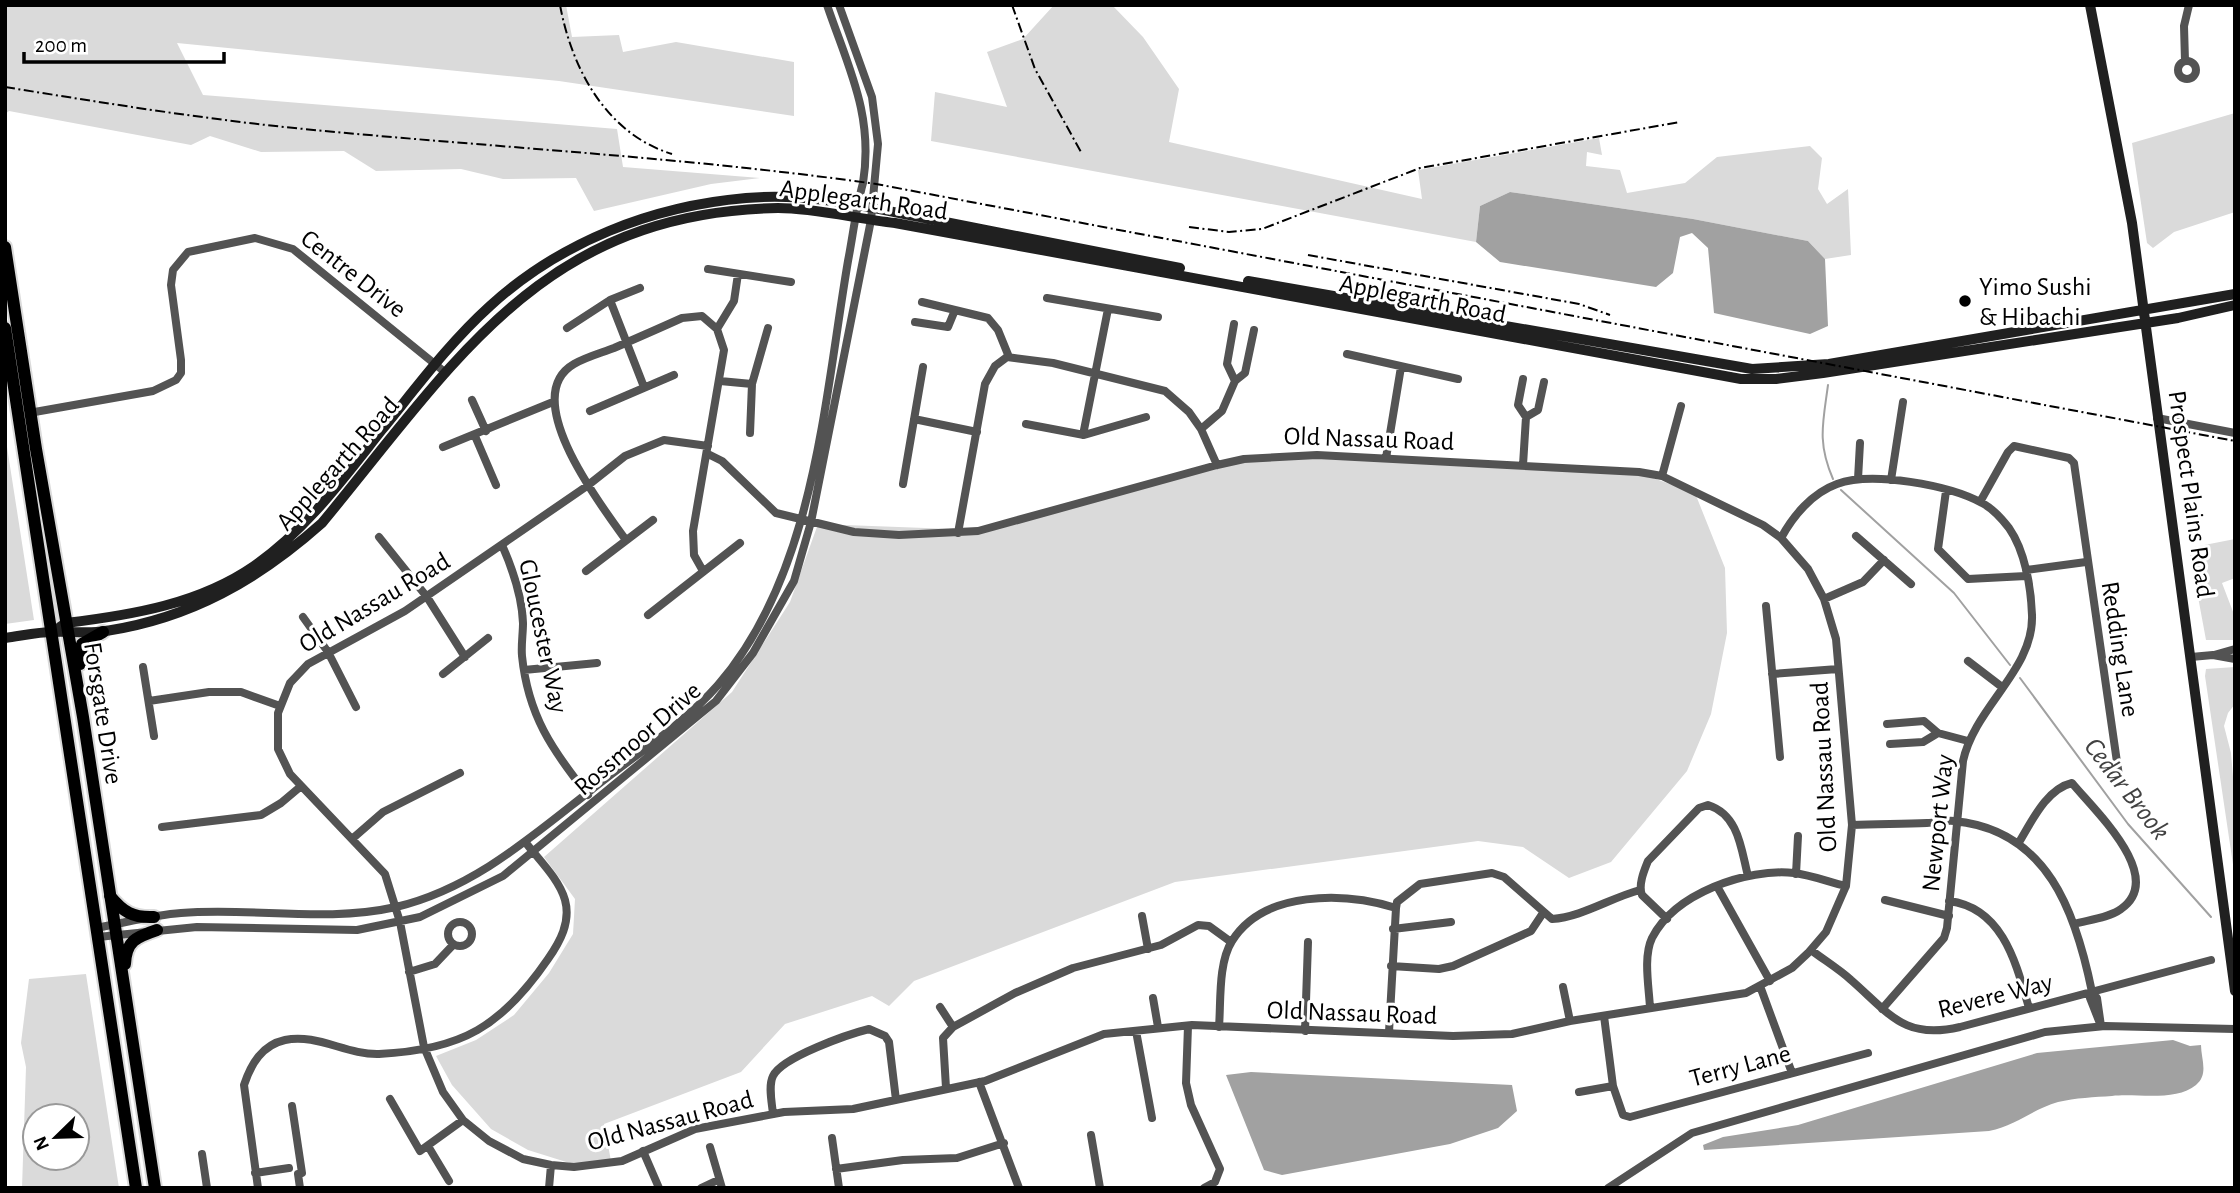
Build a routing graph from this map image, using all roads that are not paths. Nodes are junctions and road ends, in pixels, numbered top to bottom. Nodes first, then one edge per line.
1 (827, 5) edge
2 (839, 5) edge
3 (2090, 5) edge
4 (2177, 5) edge
5 (2188, 7) edge
6 (2185, 61) dead end
7 (858, 204) junction
8 (873, 208) junction
9 (856, 219) junction
10 (872, 220) junction
11 (5, 247) edge
12 (708, 269) dead end
13 (738, 274) junction
14 (791, 282) dead end
15 (640, 288) dead end
16 (2235, 293) edge
17 (1047, 298) dead end
18 (610, 300) junction
19 (922, 302) dead end
20 (2235, 305) edge
21 (1108, 309) junction
22 (955, 310) junction
23 (1158, 317) dead end
24 (2145, 317) junction
25 (915, 321) dead end
26 (1234, 324) dead end
27 (5, 328) edge
28 (567, 328) dead end
29 (768, 328) dead end
30 (717, 329) junction
31 (1254, 330) dead end
32 (625, 343) junction
33 (1347, 354) dead end
34 (1009, 357) junction
35 (435, 363) junction
36 (923, 367) dead end
37 (1401, 368) junction
38 (446, 373) junction
39 (674, 376) dead end
40 (1094, 376) junction
41 (1458, 379) dead end
42 (1522, 379) dead end
43 (720, 381) junction
44 (1235, 381) junction
45 (1544, 382) dead end
46 (752, 384) junction
47 (644, 387) junction
48 (472, 400) dead end
49 (554, 402) junction
50 (1903, 402) dead end
51 (1681, 406) dead end
52 (590, 411) dead end
53 (25, 414) junction
54 (1146, 417) dead end
55 (1526, 417) junction
56 (2157, 418) junction
57 (914, 419) junction
58 (1026, 424) dead end
59 (1201, 429) junction
60 (486, 431) junction
61 (977, 432) junction
62 (750, 433) dead end
63 (2235, 433) edge
64 (1083, 435) junction
65 (475, 436) junction
66 (1860, 443) dead end
67 (443, 447) dead end
68 (708, 450) junction
69 (1386, 458) junction
70 (1217, 465) junction
71 (1523, 465) junction
72 (1662, 476) junction
73 (1858, 479) junction
74 (1891, 480) junction
75 (903, 484) dead end
76 (496, 485) dead end
77 (587, 486) junction
78 (1946, 491) junction
79 (1980, 502) junction
80 (653, 520) dead end
81 (807, 521) junction
82 (958, 533) junction
83 (1856, 536) dead end
84 (379, 537) dead end
85 (1781, 538) junction
86 (626, 540) junction
87 (740, 542) dead end
88 (502, 545) junction
89 (1884, 560) junction
90 (2086, 562) junction
91 (586, 571) dead end
92 (703, 571) junction
93 (2026, 573) junction
94 (1911, 584) dead end
95 (427, 597) junction
96 (1824, 599) junction
97 (1766, 606) dead end
98 (648, 615) dead end
99 (303, 617) dead end
100 (67, 628) junction
101 (51, 632) junction
102 (103, 632) junction
103 (5, 638) edge
104 (488, 638) dead end
105 (2235, 649) edge
106 (328, 652) junction
107 (2214, 655) junction
108 (465, 657) junction
109 (2191, 657) junction
110 (2235, 659) edge
111 (1968, 661) dead end
112 (597, 663) dead end
113 (143, 667) dead end
114 (1838, 669) junction
115 (524, 670) junction
116 (443, 674) dead end
117 (1772, 674) junction
118 (2002, 687) junction
119 (149, 701) junction
120 (280, 706) junction
121 (356, 707) dead end
122 (83, 717) junction
123 (1887, 724) dead end
124 (1938, 733) junction
125 (154, 736) dead end
126 (1968, 741) junction
127 (1890, 744) dead end
128 (1780, 757) dead end
129 (460, 773) dead end
130 (2120, 783) dead end
131 (300, 787) junction
132 (587, 793) junction
133 (594, 803) junction
134 (1956, 821) junction
135 (1852, 825) junction
136 (162, 827) dead end
137 (1798, 836) dead end
138 (352, 839) junction
139 (526, 843) junction
140 (2018, 844) junction
141 (534, 854) junction
142 (1796, 874) junction
143 (1748, 876) junction
144 (1846, 886) junction
145 (1718, 888) junction
146 (1640, 890) junction
147 (109, 896) junction
148 (1885, 900) dead end
149 (1949, 901) junction
150 (396, 907) junction
151 (1396, 908) junction
152 (228, 913) junction
153 (1543, 913) junction
154 (343, 916) junction
155 (1142, 916) dead end
156 (1949, 916) junction
157 (1667, 919) junction
158 (400, 922) junction
159 (1451, 922) dead end
160 (156, 924) junction
161 (2074, 924) junction
162 (226, 926) junction
163 (114, 929) junction
164 (1394, 929) junction
165 (344, 930) junction
166 (97, 932) junction
167 (1231, 942) junction
168 (1308, 942) dead end
169 (453, 945) dead end
170 (1148, 949) junction
171 (1811, 950) junction
172 (2211, 960) dead end
173 (1391, 966) junction
174 (409, 972) junction
175 (1770, 981) junction
176 (1760, 986) junction
177 (1563, 987) dead end
178 (124, 989) junction
179 (2235, 991) edge
180 (2092, 992) junction
181 (1153, 998) dead end
182 (940, 1007) dead end
183 (1650, 1008) junction
184 (2029, 1008) junction
185 (1882, 1009) junction
186 (1604, 1016) junction
187 (1570, 1021) junction
188 (1188, 1026) junction
189 (2101, 1026) junction
190 (953, 1027) junction
191 (1157, 1027) junction
192 (1219, 1027) junction
193 (2235, 1029) edge
194 (1136, 1031) junction
195 (1305, 1031) junction
196 (1389, 1032) junction
197 (424, 1047) junction
198 (1868, 1053) dead end
199 (1791, 1073) junction
200 (979, 1082) junction
201 (1612, 1086) junction
202 (946, 1088) junction
203 (1579, 1093) dead end
204 (390, 1099) dead end
205 (896, 1100) junction
206 (292, 1106) dead end
207 (773, 1114) junction
208 (1152, 1118) dead end
209 (463, 1120) junction
210 (1091, 1135) dead end
211 (832, 1138) dead end
212 (1004, 1143) junction
213 (710, 1147) dead end
214 (424, 1149) junction
215 (643, 1151) junction
216 (202, 1154) dead end
217 (551, 1165) junction
218 (289, 1168) dead end
219 (836, 1169) junction
220 (255, 1172) junction
221 (449, 1181) dead end
222 (720, 1184) edge
223 (136, 1188) edge
224 (155, 1188) edge
225 (207, 1188) edge
226 (258, 1188) edge
227 (300, 1188) edge
228 (549, 1188) edge
229 (659, 1188) edge
230 (701, 1188) edge
231 (839, 1188) edge
232 (1019, 1188) edge
233 (1100, 1188) edge
234 (1204, 1188) edge
235 (1608, 1188) edge

1 - 7 street, Rossmoor Drive
2 - 8 street, Rossmoor Drive
3 - 24 main road, Prospect Plains Road
4 - 5 street
5 - 6 street
7 - 8 main road, Applegarth Road
7 - 9 street, Rossmoor Drive
7 - 35 main road, Applegarth Road
8 - 10 street, Rossmoor Drive
8 - 24 main road, Applegarth Road
9 - 10 main road, Applegarth Road
9 - 38 main road, Applegarth Road
9 - 81 street, Rossmoor Drive
10 - 24 main road, Applegarth Road
10 - 81 street, Rossmoor Drive
11 - 53 main road, Forsgate Drive
12 - 13 street
13 - 14 street
13 - 30 street
15 - 18 street
16 - 24 main road, Applegarth Road
17 - 21 street
18 - 28 street
18 - 32 street
19 - 22 street
20 - 24 main road, Applegarth Road
21 - 23 street
21 - 40 street
22 - 25 street
22 - 34 street
24 - 56 main road, Prospect Plains Road
26 - 44 street
27 - 53 main road, Forsgate Drive
29 - 46 street
30 - 32 street
30 - 43 street
31 - 44 street
32 - 47 street
32 - 49 street
33 - 37 street
34 - 40 street
34 - 61 street
35 - 38 street, Centre Drive
35 - 53 street, Centre Drive
35 - 100 main road, Applegarth Road
36 - 57 street
37 - 41 street
37 - 69 street
38 - 102 main road, Applegarth Road
39 - 47 street
40 - 59 street
40 - 64 street
42 - 55 street
43 - 46 street
43 - 68 street
44 - 59 street
45 - 55 street
46 - 62 street
47 - 52 street
48 - 60 street
49 - 60 street
49 - 77 street
50 - 74 street
51 - 72 street
53 - 100 main road, Forsgate Drive
53 - 101 main road, Forsgate Drive
54 - 64 street
55 - 71 street
56 - 63 street
56 - 109 main road, Prospect Plains Road
57 - 61 street
57 - 75 street
58 - 64 street
59 - 70 street
60 - 65 street
61 - 82 street
65 - 67 street
65 - 76 street
66 - 73 street
68 - 77 street, Old Nassau Road
68 - 81 street, Old Nassau Road
68 - 92 street
69 - 70 street, Old Nassau Road
69 - 71 street, Old Nassau Road
70 - 82 street, Old Nassau Road
71 - 72 street, Old Nassau Road
72 - 85 street, Old Nassau Road
73 - 74 street, Newport Way
73 - 85 street, Newport Way
74 - 78 street, Newport Way
77 - 86 street
77 - 88 street, Old Nassau Road
78 - 79 street, Newport Way
78 - 93 street
79 - 90 street, Redding Lane
79 - 93 street, Newport Way
80 - 86 street
81 - 82 street, Old Nassau Road
81 - 132 street, Rossmoor Drive
81 - 133 street, Rossmoor Drive
83 - 89 street
84 - 95 street
85 - 96 street, Old Nassau Road
86 - 91 street
87 - 92 street
88 - 95 street, Old Nassau Road
88 - 115 street, Gloucester Way
89 - 94 street
89 - 96 street
90 - 93 street
90 - 130 street, Redding Lane
92 - 98 street
93 - 118 street, Newport Way
95 - 106 street, Old Nassau Road
95 - 108 street
96 - 114 street, Old Nassau Road
97 - 117 street
99 - 106 street
100 - 101 main road, Applegarth Road
100 - 102 main road, Applegarth Road
100 - 122 main road, Forsgate Drive
101 - 103 main road, Applegarth Road
101 - 166 main road, Forsgate Drive
102 - 122 main road
104 - 108 street
105 - 107 street
106 - 120 street, Old Nassau Road
106 - 121 street
107 - 109 street
107 - 110 street
108 - 116 street
109 - 179 main road, Prospect Plains Road
111 - 118 street
112 - 115 street
113 - 119 street
114 - 117 street
114 - 135 street, Old Nassau Road
115 - 132 street, Gloucester Way
117 - 128 street
118 - 126 street, Newport Way
119 - 120 street
119 - 125 street
120 - 131 street, Old Nassau Road
122 - 147 main road, Forsgate Drive
123 - 124 street
124 - 126 street
124 - 127 street
126 - 134 street, Newport Way
129 - 138 street
131 - 136 street
131 - 138 street, Old Nassau Road
132 - 133 street, Gloucester Way
132 - 139 street, Rossmoor Drive
133 - 141 street, Rossmoor Drive
134 - 135 street
134 - 140 street
134 - 149 street, Newport Way
135 - 144 street, Old Nassau Road
137 - 142 street
138 - 150 street, Old Nassau Road
139 - 141 street
139 - 150 street, Rossmoor Drive
140 - 161 street
140 - 161 street
141 - 158 street, Rossmoor Drive
141 - 197 street
142 - 143 street
142 - 144 street
143 - 145 street
143 - 146 street
144 - 171 street, Old Nassau Road
145 - 157 street
145 - 175 street
146 - 153 street
146 - 157 street
147 - 160 main road
147 - 163 main road, Forsgate Drive
148 - 156 street
149 - 156 street, Newport Way
149 - 184 street
150 - 154 street, Rossmoor Drive
150 - 158 street, Old Nassau Road
151 - 153 street
151 - 164 street
151 - 167 street
152 - 154 street, Rossmoor Drive
152 - 160 street, Rossmoor Drive
152 - 162 street
153 - 173 street
154 - 165 street
155 - 170 street
156 - 185 street, Newport Way
157 - 183 street
158 - 165 street, Rossmoor Drive
158 - 174 street, Old Nassau Road
159 - 164 street
160 - 162 street, Rossmoor Drive
160 - 163 street, Rossmoor Drive
160 - 163 street, Rossmoor Drive
160 - 178 main road
161 - 180 street
162 - 165 street, Rossmoor Drive
163 - 166 street, Rossmoor Drive
163 - 178 main road, Forsgate Drive
164 - 173 street
166 - 223 main road, Forsgate Drive
167 - 170 street
167 - 192 street
168 - 195 street
169 - 174 street
170 - 190 street
171 - 175 street, Old Nassau Road
171 - 185 street, Revere Way
172 - 180 street, Revere Way
173 - 196 street
174 - 197 street, Old Nassau Road
175 - 176 street, Old Nassau Road
176 - 183 street, Old Nassau Road
176 - 199 street
177 - 187 street
178 - 224 main road, Forsgate Drive
180 - 184 street, Revere Way
180 - 189 street
181 - 191 street
182 - 190 street
183 - 186 street, Old Nassau Road
184 - 185 street, Revere Way
186 - 187 street, Old Nassau Road
186 - 201 street
187 - 196 street, Old Nassau Road
188 - 191 street, Old Nassau Road
188 - 192 street, Old Nassau Road
188 - 234 street
189 - 193 street
189 - 235 street
190 - 202 street
191 - 194 street, Old Nassau Road
192 - 195 street, Old Nassau Road
194 - 200 street, Old Nassau Road
194 - 208 street
195 - 196 street, Old Nassau Road
197 - 209 street, Old Nassau Road
197 - 220 street
198 - 199 street, Terry Lane
199 - 201 street, Terry Lane
200 - 202 street, Old Nassau Road
200 - 212 street
201 - 203 street
202 - 205 street, Old Nassau Road
204 - 214 street
205 - 207 street, Old Nassau Road
205 - 207 street
206 - 227 street
207 - 215 street, Old Nassau Road
209 - 214 street
209 - 217 street, Old Nassau Road
210 - 233 street
211 - 219 street
212 - 219 street
212 - 232 street
213 - 222 street
214 - 221 street
215 - 217 street, Old Nassau Road
215 - 229 street
216 - 225 street
217 - 228 street
218 - 220 street
219 - 231 street
220 - 226 street
222 - 230 street

